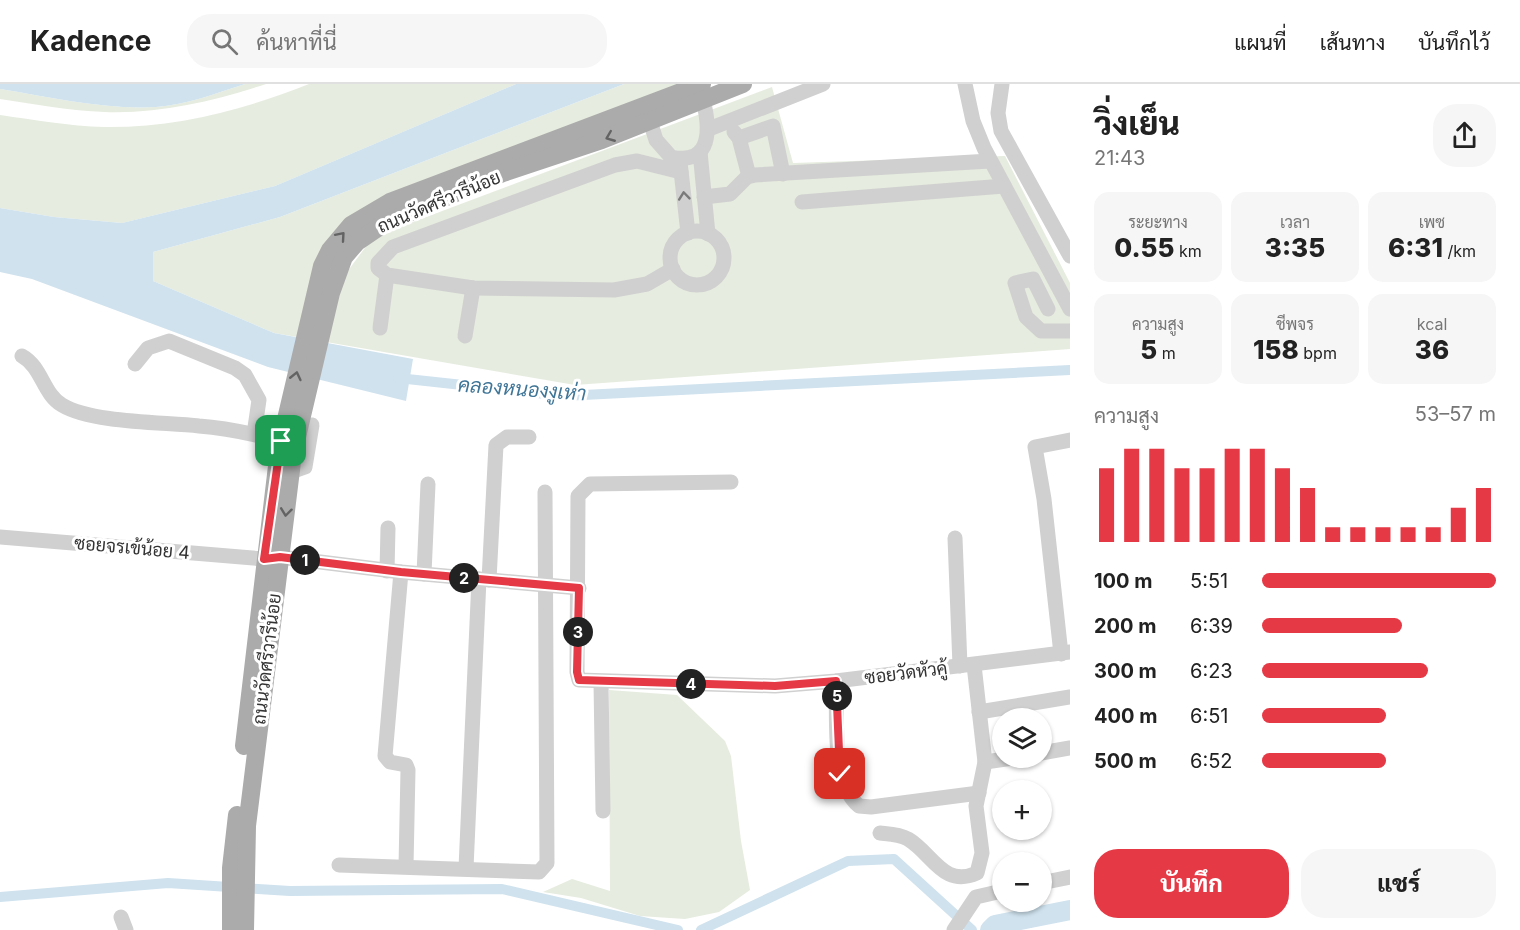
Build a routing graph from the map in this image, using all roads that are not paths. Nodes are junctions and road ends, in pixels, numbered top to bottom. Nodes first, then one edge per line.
1 (743, 84) edge
2 (823, 84) edge
3 (965, 84) edge
4 (1002, 84) edge
5 (702, 92) edge
6 (650, 121) junction
7 (726, 123) junction
8 (709, 129) junction
9 (740, 138) junction
10 (700, 152) junction
11 (990, 161) junction
12 (680, 165) junction
13 (783, 174) junction
14 (749, 177) junction
15 (1004, 186) junction
16 (705, 196) junction
17 (802, 202) dead end
18 (688, 233) junction
19 (708, 234) junction
20 (1070, 256) edge
21 (673, 269) junction
22 (387, 275) junction
23 (1070, 275) edge
24 (1056, 283) junction
25 (473, 288) junction
26 (323, 291) junction
27 (1048, 309) dead end
28 (1070, 309) edge
29 (380, 328) dead end
30 (1070, 331) edge
31 (465, 336) dead end
32 (22, 356) dead end
33 (135, 364) dead end
34 (293, 433) junction
35 (254, 434) junction
36 (529, 437) dead end
37 (1070, 440) edge
38 (731, 482) dead end
39 (428, 484) dead end
40 (545, 492) dead end
41 (388, 528) dead end
42 (0, 537) edge
43 (955, 538) dead end
44 (272, 558) junction
45 (394, 571) junction
46 (424, 574) junction
47 (484, 580) junction
48 (546, 585) junction
49 (579, 588) junction
50 (1065, 653) edge
51 (967, 665) junction
52 (836, 681) junction
53 (601, 682) junction
54 (1070, 697) edge
55 (979, 712) junction
56 (1070, 748) edge
57 (1052, 751) edge
58 (992, 761) edge
59 (985, 762) junction
60 (979, 793) junction
61 (603, 811) dead end
62 (880, 833) dead end
63 (339, 865) dead end
64 (239, 866) junction
65 (406, 866) junction
66 (466, 868) junction
67 (1070, 877) edge
68 (1052, 881) edge
69 (992, 893) edge
70 (960, 920) edge
71 (231, 930) edge
72 (245, 930) edge

1 - 5 main road, ถนนวัดศรีวารีน้อย
2 - 7 street
3 - 11 street
4 - 20 street
5 - 6 main road, ถนนวัดศรีวารีน้อย
5 - 8 street
26 -> 5 main road, ถนนวัดศรีวารีน้อย
6 - 12 street
6 -> 26 main road, ถนนวัดศรีวารีน้อย
7 - 8 street
7 - 9 street
8 - 10 street
9 - 13 street
9 - 14 street
10 - 12 street
10 - 16 street
11 - 13 street
11 - 15 street
18 -> 12 street
12 - 22 street
13 - 14 street
14 - 16 street
15 - 17 street
15 - 24 street
16 - 19 street
18 - 19 street
18 - 21 street
19 - 21 street
21 - 25 street
22 - 25 street
22 - 29 street
23 - 24 street
24 - 28 street
25 - 31 street
26 - 34 main road, ถนนวัดศรีวารีน้อย
27 - 30 street
32 - 35 street
33 - 35 street
34 - 35 street
34 - 44 main road, ถนนวัดศรีวารีน้อย
34 -> 44 main road, ถนนวัดศรีวารีน้อย
36 - 47 street
37 - 50 street
38 - 49 street, ซอยวัดหัวคู้
39 - 46 street
40 - 48 street
41 - 45 street
42 - 44 street, ซอยจรเข้น้อย 4
43 - 51 street
44 - 45 street, ซอยจรเข้น้อย 4
44 - 64 main road, ถนนวัดศรีวารีน้อย
45 - 46 street, ซอยจรเข้น้อย 4
45 - 65 street
46 - 47 street, ซอยจรเข้น้อย 4
47 - 48 street, ซอยจรเข้น้อย 4
47 - 66 street
48 - 49 street, ซอยจรเข้น้อย 4
48 - 66 street
49 - 53 street, ซอยวัดหัวคู้
50 - 51 street, ซอยวัดหัวคู้
51 - 52 street, ซอยวัดหัวคู้
51 - 55 street
52 - 53 street, ซอยวัดหัวคู้
52 - 60 street
53 - 61 street
54 - 55 street
55 - 59 street
56 - 57 street
58 - 59 street
59 - 60 street
60 - 62 street
63 - 65 street
64 - 71 main road, ถนนวัดศรีวารีน้อย
64 - 72 main road, ถนนวัดศรีวารีน้อย
65 - 66 street
67 - 68 street
69 - 70 street

